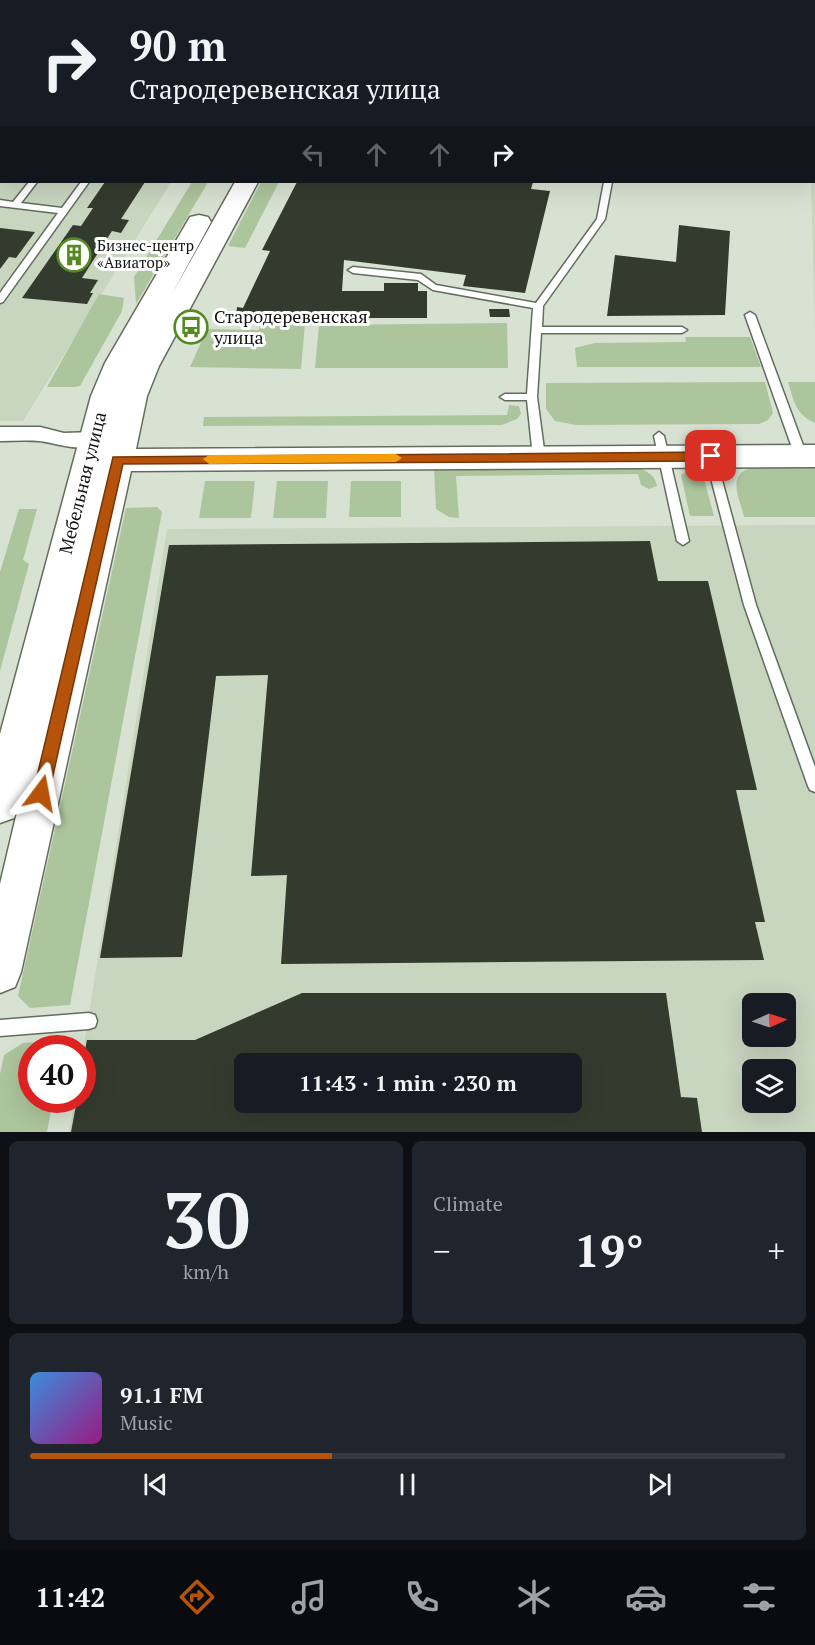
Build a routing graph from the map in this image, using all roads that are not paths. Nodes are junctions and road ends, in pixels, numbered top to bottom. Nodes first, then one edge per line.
1 (32, 183) edge
2 (84, 183) edge
3 (221, 183) edge
4 (245, 183) edge
5 (608, 183) edge
6 (0, 203) edge
7 (15, 205) junction
8 (64, 211) junction
9 (353, 270) dead end
10 (0, 300) edge
11 (538, 306) junction
12 (750, 315) dead end
13 (536, 330) junction
14 (681, 330) dead end
15 (506, 397) dead end
16 (532, 397) junction
17 (0, 434) edge
18 (97, 446) junction
19 (661, 446) junction
20 (708, 446) junction
21 (806, 446) edge
22 (538, 447) junction
23 (683, 541) dead end
24 (815, 786) edge
25 (0, 806) edge
26 (0, 972) edge
27 (89, 1021) dead end
28 (0, 1028) edge

1 - 7 lane
2 - 8 lane
3 - 18 street, Мебельная улица
4 - 18 street, Мебельная улица
5 - 11 lane
6 - 7 lane
7 - 8 lane
8 - 10 lane
9 - 11 lane
11 - 13 lane
12 - 21 lane
13 - 14 lane
13 - 16 lane
15 - 16 lane
16 - 22 lane
17 - 18 street
18 - 22 street
18 - 25 street, Мебельная улица
18 - 26 street, Мебельная улица
19 - 20 street
19 - 22 street
19 - 23 lane
20 - 21 street
20 - 24 lane
27 - 28 lane

